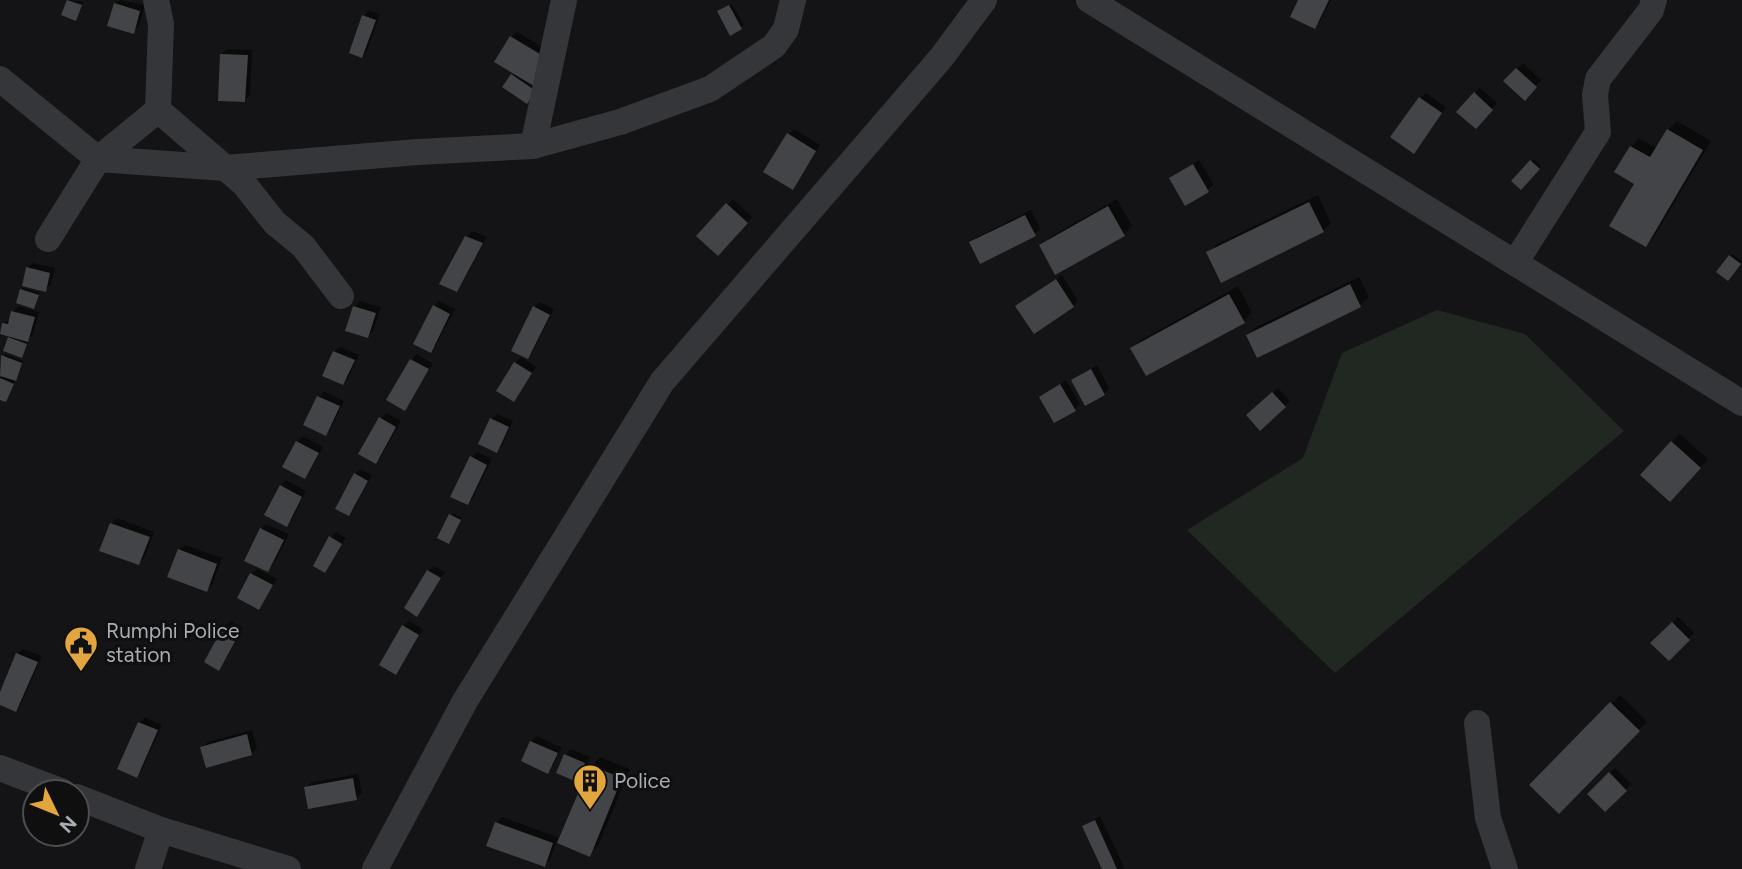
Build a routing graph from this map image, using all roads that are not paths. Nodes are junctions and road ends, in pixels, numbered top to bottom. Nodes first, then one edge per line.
1 (156, 0) edge
2 (565, 0) edge
3 (793, 0) edge
4 (984, 0) edge
5 (1089, 0) edge
6 (1654, 0) edge
7 (0, 79) edge
8 (158, 110) junction
9 (533, 146) junction
10 (98, 159) junction
11 (225, 168) junction
12 (48, 239) dead end
13 (1515, 263) junction
14 (341, 296) dead end
15 (1742, 403) edge
16 (1478, 723) dead end
17 (0, 768) edge
18 (26, 778) edge
19 (91, 802) edge
20 (161, 830) junction
21 (149, 869) edge
22 (288, 869) edge
23 (375, 869) edge
24 (1505, 869) edge

1 - 8 street
2 - 9 street
3 - 9 street
4 - 23 street
5 - 13 street
6 - 13 street
7 - 10 street
8 - 10 street
8 - 11 street
9 - 11 street
10 - 11 street
10 - 12 street
11 - 14 street
13 - 15 street
16 - 24 street
17 - 18 street
19 - 20 street
20 - 21 street
20 - 22 street

